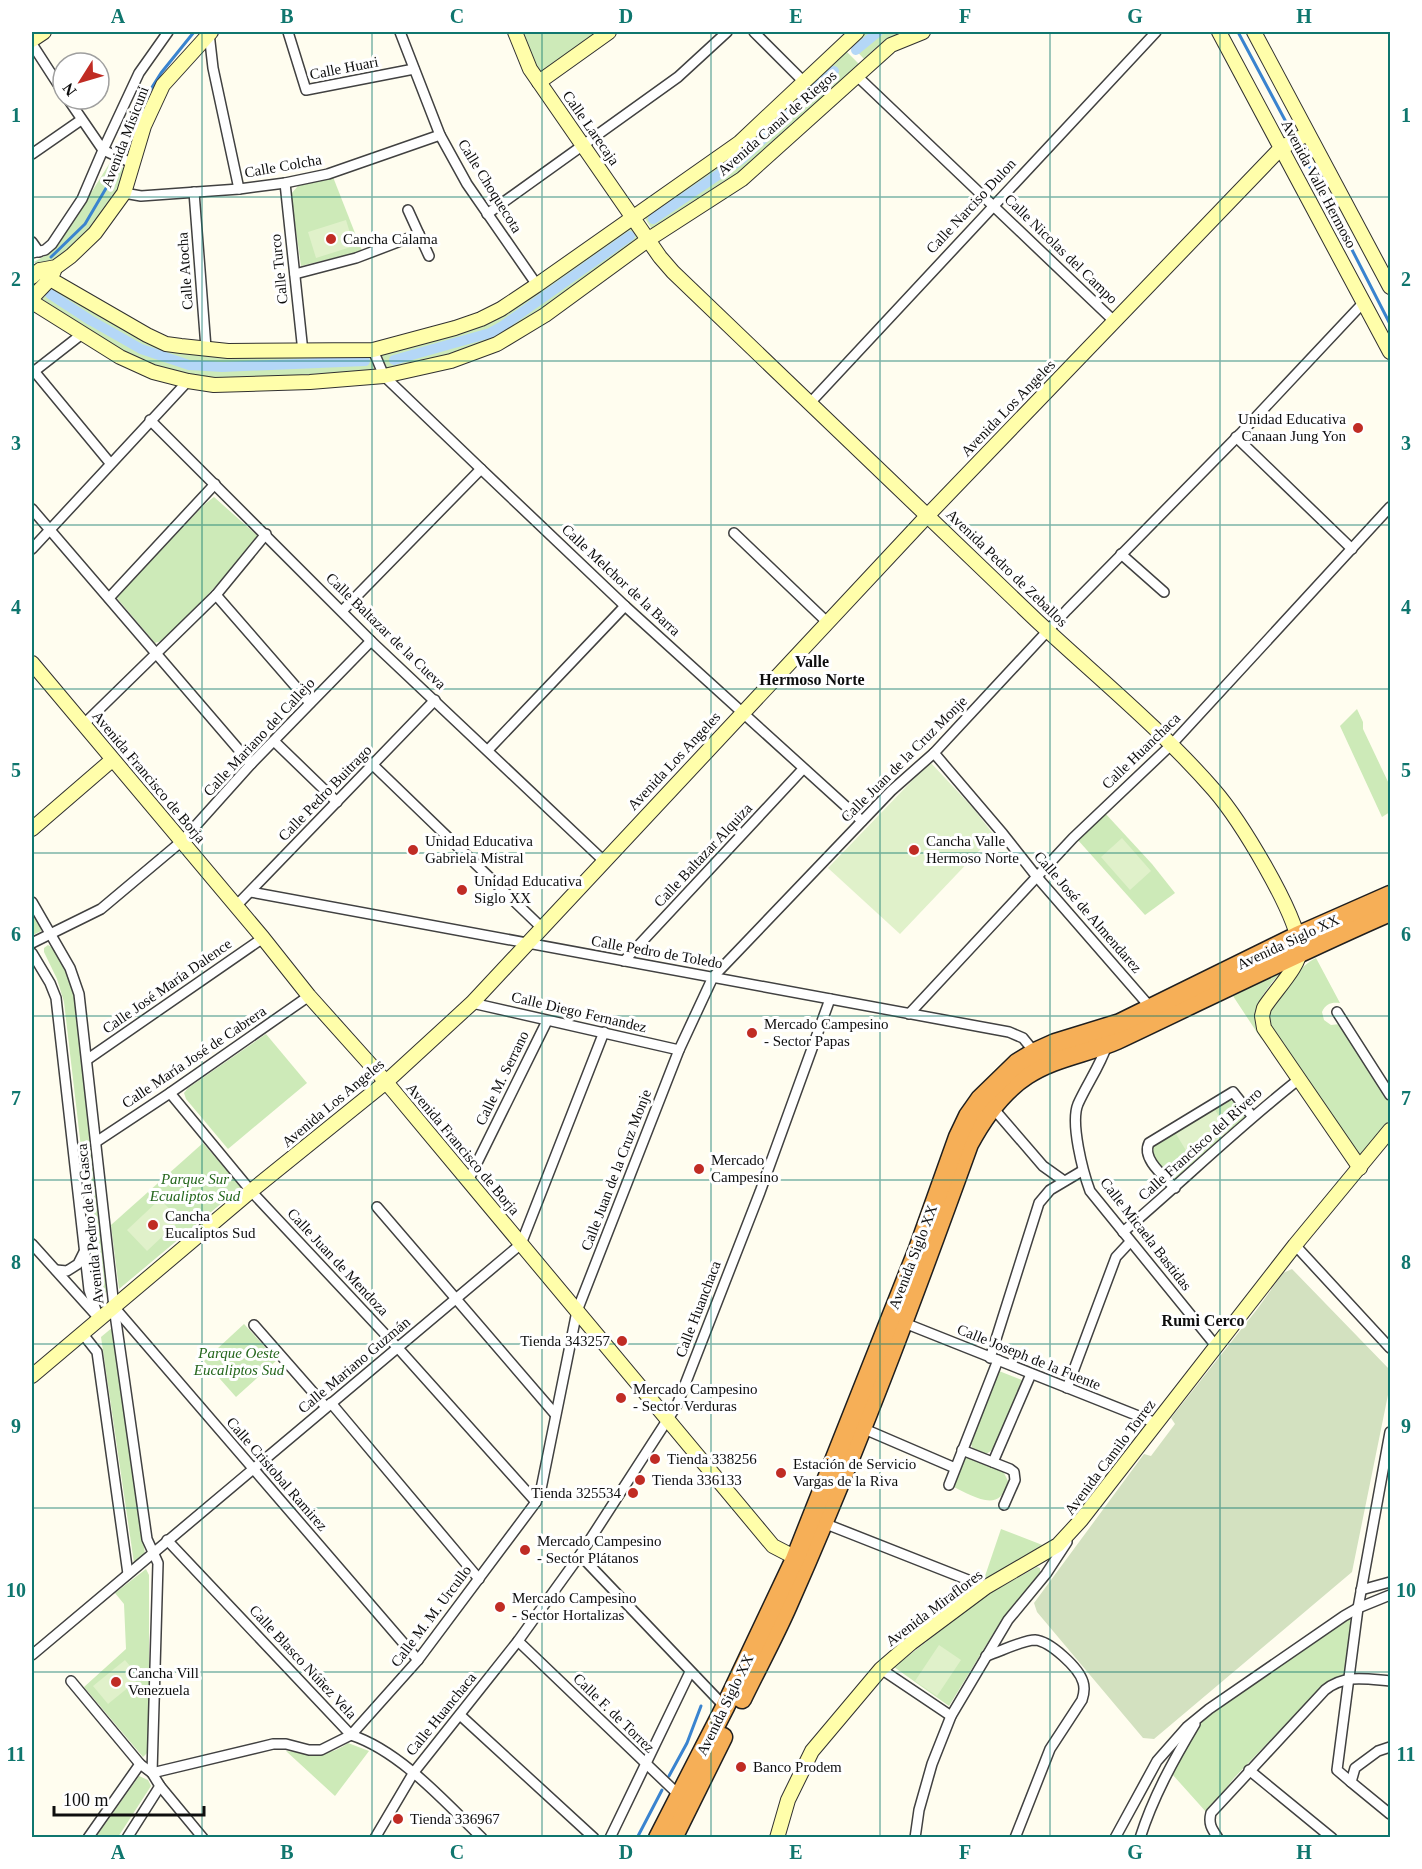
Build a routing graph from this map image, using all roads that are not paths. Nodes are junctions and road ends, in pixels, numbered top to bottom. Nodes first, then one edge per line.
1 (44, 32) edge
2 (168, 32) edge
3 (210, 32) edge
4 (288, 32) edge
5 (515, 32) edge
6 (609, 32) edge
7 (727, 32) edge
8 (754, 32) edge
9 (857, 32) edge
10 (923, 32) edge
11 (1156, 32) edge
12 (1219, 32) edge
13 (1254, 32) edge
14 (404, 33) edge
15 (32, 42) edge
16 (414, 69) junction
17 (51, 73) edge
18 (856, 76) junction
19 (539, 82) junction
20 (804, 82) junction
21 (75, 111) edge
22 (81, 120) junction
23 (1307, 134) junction
24 (440, 135) junction
25 (583, 144) junction
26 (1281, 148) junction
27 (103, 150) junction
28 (32, 154) edge
29 (134, 164) junction
30 (285, 183) junction
31 (239, 189) junction
32 (194, 192) junction
33 (124, 193) junction
34 (993, 204) junction
35 (408, 210) dead end
36 (488, 214) junction
37 (634, 218) junction
38 (419, 234) junction
39 (649, 239) junction
40 (32, 242) edge
41 (35, 252) edge
42 (429, 256) dead end
43 (44, 273) edge
44 (295, 274) junction
45 (537, 285) junction
46 (1390, 287) edge
47 (32, 300) edge
48 (1364, 302) junction
49 (1114, 321) junction
50 (82, 334) junction
51 (206, 348) junction
52 (373, 350) junction
53 (303, 352) junction
54 (1390, 352) edge
55 (33, 372) edge
56 (384, 376) junction
57 (188, 381) junction
58 (810, 403) junction
59 (150, 420) junction
60 (1236, 437) junction
61 (110, 463) junction
62 (481, 470) junction
63 (215, 484) junction
64 (1390, 507) edge
65 (32, 509) edge
66 (928, 515) junction
67 (49, 530) junction
68 (734, 533) dead end
69 (266, 534) junction
70 (32, 549) edge
71 (1352, 549) junction
72 (1121, 554) junction
73 (1164, 592) dead end
74 (216, 595) junction
75 (109, 598) junction
76 (625, 606) junction
77 (342, 611) junction
78 (827, 622) junction
79 (1048, 631) junction
80 (371, 641) junction
81 (155, 653) junction
82 (32, 663) edge
83 (435, 700) junction
84 (310, 703) junction
85 (741, 712) junction
86 (83, 725) junction
87 (274, 741) junction
88 (1171, 745) junction
89 (488, 750) junction
90 (934, 753) junction
91 (112, 760) junction
92 (251, 764) junction
93 (373, 765) junction
94 (803, 769) junction
95 (337, 802) junction
96 (862, 821) junction
97 (32, 829) edge
98 (182, 841) junction
99 (604, 861) junction
100 (1037, 878) junction
101 (251, 892) junction
102 (1390, 896) edge
103 (32, 902) edge
104 (236, 906) junction
105 (1390, 912) edge
106 (542, 928) junction
107 (50, 933) junction
108 (263, 938) junction
109 (32, 943) edge
110 (528, 944) junction
111 (1298, 944) junction
112 (32, 953) edge
113 (624, 961) junction
114 (714, 977) junction
115 (309, 996) junction
116 (830, 999) junction
117 (472, 1003) junction
118 (1151, 1008) junction
119 (1336, 1012) dead end
120 (909, 1014) junction
121 (547, 1021) junction
122 (604, 1032) junction
123 (1106, 1036) junction
124 (679, 1050) junction
125 (88, 1059) junction
126 (1040, 1059) junction
127 (1298, 1080) junction
128 (386, 1082) junction
129 (170, 1093) junction
130 (1390, 1095) edge
131 (993, 1108) junction
132 (1252, 1116) junction
133 (1390, 1130) edge
134 (96, 1142) junction
135 (1360, 1168) junction
136 (1082, 1172) junction
137 (468, 1181) junction
138 (1064, 1181) junction
139 (1175, 1188) junction
140 (252, 1191) junction
141 (377, 1207) dead end
142 (1123, 1232) junction
143 (1130, 1242) junction
144 (32, 1244) edge
145 (521, 1244) junction
146 (1295, 1245) junction
147 (84, 1252) junction
148 (56, 1270) junction
149 (456, 1299) junction
150 (114, 1307) junction
151 (577, 1311) junction
152 (99, 1319) junction
153 (897, 1321) junction
154 (254, 1325) dead end
155 (82, 1334) junction
156 (1216, 1346) junction
157 (398, 1347) junction
158 (1390, 1348) edge
159 (994, 1359) junction
160 (1031, 1374) junction
161 (32, 1376) edge
162 (1067, 1388) junction
163 (329, 1405) junction
164 (555, 1414) junction
165 (667, 1419) junction
166 (1156, 1423) junction
167 (862, 1428) junction
168 (1390, 1432) edge
169 (962, 1450) junction
170 (993, 1462) junction
171 (955, 1468) junction
172 (252, 1469) junction
173 (949, 1485) dead end
174 (536, 1502) junction
175 (1004, 1505) dead end
176 (817, 1520) junction
177 (1081, 1520) junction
178 (167, 1540) junction
179 (153, 1552) junction
180 (580, 1555) junction
181 (801, 1561) junction
182 (128, 1574) junction
183 (479, 1579) junction
184 (1390, 1582) edge
185 (986, 1587) junction
186 (1361, 1590) junction
187 (1390, 1595) edge
188 (1358, 1608) junction
189 (518, 1641) junction
190 (32, 1655) edge
191 (986, 1656) junction
192 (418, 1660) junction
193 (881, 1669) junction
194 (690, 1672) junction
195 (1349, 1678) junction
196 (71, 1681) dead end
197 (1390, 1681) edge
198 (725, 1707) junction
199 (460, 1715) junction
200 (951, 1716) junction
201 (1198, 1720) junction
202 (351, 1736) junction
203 (1390, 1747) edge
204 (140, 1764) junction
205 (645, 1764) junction
206 (1249, 1770) junction
207 (414, 1772) junction
208 (152, 1773) junction
209 (1351, 1782) junction
210 (160, 1786) junction
211 (684, 1801) junction
212 (1390, 1814) edge
213 (88, 1838) edge
214 (126, 1838) edge
215 (203, 1838) edge
216 (375, 1838) edge
217 (482, 1838) edge
218 (594, 1838) edge
219 (610, 1838) edge
220 (658, 1838) edge
221 (673, 1838) edge
222 (777, 1838) edge
223 (915, 1838) edge
224 (1014, 1838) edge
225 (1115, 1838) edge
226 (1140, 1838) edge
227 (1218, 1838) edge
228 (1332, 1838) edge

1 - 15 street
2 - 27 street
3 - 29 street, Avenida Misicuni
3 - 31 street
4 - 16 street, Calle Huari
5 - 19 street, Calle Larecaja
6 - 19 street
7 - 25 street
8 - 20 street
9 - 20 street, Avenida Canal de Riegos
10 - 18 street, Avenida Canal de Riegos
11 - 34 street, Calle Narciso Dulon
12 - 26 street, Avenida Valle Hermoso
13 - 23 street, Avenida Valle Hermoso
14 - 16 street, Calle Choquecota
15 - 17 street
16 - 24 street, Calle Choquecota
18 - 34 street, Calle Nicolas del Campo
18 - 39 street, Avenida Canal de Riegos
19 - 25 street, Calle Larecaja
20 - 37 street, Avenida Canal de Riegos
21 - 22 street
22 - 27 street
22 - 28 street
23 - 26 street, Avenida Los Angeles
23 - 46 street, Avenida Valle Hermoso
24 - 30 street, Calle Colcha
24 - 36 street, Calle Choquecota
25 - 36 street
25 - 37 street, Calle Larecaja
26 - 48 street, Avenida Valle Hermoso
26 - 49 street, Avenida Los Angeles
27 - 29 street
27 - 41 street
29 - 33 street, Avenida Misicuni
30 - 31 street, Calle Colcha
30 - 44 street, Calle Turco
31 - 32 street, Calle Colcha
32 - 33 street, Calle Colcha
32 - 51 street, Calle Atocha
33 - 43 street, Avenida Misicuni
34 - 49 street, Calle Nicolas del Campo
34 - 58 street, Calle Narciso Dulon
35 - 38 street
36 - 45 street, Calle Choquecota
37 - 39 street, Calle Larecaja
37 - 45 street, Avenida Canal de Riegos
38 - 42 street
38 - 44 street
39 - 56 street, Avenida Canal de Riegos
39 - 58 street, Avenida Pedro de Zeballos
40 - 41 street
43 - 47 street, Avenida Misicuni
43 - 51 street, Avenida Canal de Riegos
44 - 53 street, Calle Turco
45 - 52 street, Avenida Canal de Riegos
47 - 50 street, Avenida Canal de Riegos
48 - 54 street, Avenida Valle Hermoso
48 - 60 street, Calle Juan de la Cruz Monje
49 - 66 street, Avenida Los Angeles
50 - 55 street
50 - 57 street, Avenida Canal de Riegos
51 - 53 street, Avenida Canal de Riegos
52 - 53 street, Avenida Canal de Riegos
52 - 56 street, Calle Melchor de la Barra
55 - 61 street
56 - 57 street, Avenida Canal de Riegos
56 - 62 street, Calle Melchor de la Barra
57 - 59 street
58 - 66 street, Avenida Pedro de Zeballos
59 - 61 street
59 - 63 street, Calle Baltazar de la Cueva
60 - 71 street
60 - 72 street, Calle Juan de la Cruz Monje
61 - 67 street
62 - 76 street, Calle Melchor de la Barra
62 - 77 street
63 - 69 street, Calle Baltazar de la Cueva
63 - 75 street
64 - 71 street, Calle Huanchaca
65 - 67 street
66 - 78 street, Avenida Los Angeles
66 - 79 street, Avenida Pedro de Zeballos
67 - 70 street
67 - 75 street
68 - 78 street
69 - 74 street
69 - 77 street, Calle Baltazar de la Cueva
71 - 88 street, Calle Huanchaca
72 - 73 street
72 - 79 street, Calle Juan de la Cruz Monje
74 - 81 street
74 - 84 street
75 - 81 street
76 - 85 street, Calle Melchor de la Barra
76 - 89 street
77 - 80 street, Calle Baltazar de la Cueva
78 - 85 street, Avenida Los Angeles
79 - 88 street, Avenida Pedro de Zeballos
79 - 90 street, Calle Juan de la Cruz Monje
80 - 83 street, Calle Baltazar de la Cueva
80 - 84 street, Calle Mariano del Callejo
81 - 86 street
81 - 92 street
82 - 86 street, Avenida Francisco de Borja
83 - 89 street, Calle Baltazar de la Cueva
83 - 93 street, Calle Pedro Buitrago
84 - 87 street, Calle Mariano del Callejo
85 - 94 street, Calle Melchor de la Barra
85 - 99 street, Avenida Los Angeles
86 - 91 street, Avenida Francisco de Borja
87 - 92 street, Calle Mariano del Callejo
87 - 95 street
88 - 100 street, Calle Huanchaca
88 - 111 street, Avenida Pedro de Zeballos
89 - 99 street, Calle Baltazar de la Cueva
90 - 96 street, Calle Juan de la Cruz Monje
90 - 100 street, Calle José de Almendarez
91 - 97 street
91 - 98 street, Avenida Francisco de Borja
92 - 98 street, Calle Mariano del Callejo
93 - 95 street, Calle Pedro Buitrago
93 - 106 street
94 - 96 street, Calle Melchor de la Barra
94 - 113 street, Calle Baltazar Alquiza
95 - 101 street, Calle Pedro Buitrago
96 - 114 street, Calle Juan de la Cruz Monje
98 - 104 street, Avenida Francisco de Borja
98 - 107 street, Calle Mariano del Callejo
99 - 106 street, Avenida Los Angeles
100 - 118 street, Calle José de Almendarez
100 - 120 street, Calle Huanchaca
101 - 104 street, Calle Pedro Buitrago
101 - 110 street, Calle Pedro de Toledo
102 - 111 highway, Avenida Siglo XX
103 - 107 street, Avenida Pedro de la Gasca
104 - 108 street, Avenida Francisco de Borja
105 - 111 highway, Avenida Siglo XX
106 - 110 street, Avenida Los Angeles
107 - 109 street, Calle Mariano del Callejo
107 - 125 street, Avenida Pedro de la Gasca
108 - 115 street, Avenida Francisco de Borja
108 - 125 street, Calle José María Dalence
110 - 113 street, Calle Pedro de Toledo
110 - 117 street, Avenida Los Angeles
111 - 118 highway, Avenida Siglo XX
111 - 123 highway, Avenida Siglo XX
111 - 127 street
112 - 147 street, Avenida Pedro de la Gasca
113 - 114 street, Calle Pedro de Toledo
114 - 116 street, Calle Pedro de Toledo
114 - 124 street, Calle Juan de la Cruz Monje
115 - 128 street, Avenida Francisco de Borja
115 - 129 street, Calle María José de Cabrera
116 - 120 street, Calle Pedro de Toledo
116 - 165 street, Calle Huanchaca
117 - 121 street, Calle Diego Fernandez
117 - 128 street, Avenida Los Angeles
118 - 123 highway, Avenida Siglo XX
119 - 130 street
120 - 126 street, Calle Pedro de Toledo
121 - 122 street, Calle Diego Fernandez
121 - 137 street, Calle M. Serrano
122 - 124 street, Calle Diego Fernandez
122 - 145 street, Calle Mariano Guzmán
123 - 126 highway, Avenida Siglo XX
123 - 136 street, Calle Micaela Bastidas
124 - 151 street, Calle Juan de la Cruz Monje
125 - 134 street, Avenida Pedro de la Gasca
126 - 131 highway, Avenida Siglo XX
126 - 153 highway, Avenida Siglo XX
127 - 132 street, Calle Francisco del Rivero
127 - 135 street
128 - 137 street, Avenida Francisco de Borja
128 - 140 street, Avenida Los Angeles
129 - 134 street, Calle María José de Cabrera
129 - 140 street, Calle Juan de Mendoza
131 - 138 street
131 - 153 highway, Avenida Siglo XX
132 - 139 street, Calle Francisco del Rivero
132 - 139 street
133 - 135 street, Avenida Camilo Torrez
134 - 150 street, Avenida Pedro de la Gasca
135 - 146 street, Avenida Camilo Torrez
136 - 138 street
136 - 142 street, Calle Micaela Bastidas
137 - 145 street, Avenida Francisco de Borja
138 - 159 street
139 - 142 street, Calle Francisco del Rivero
140 - 150 street, Avenida Los Angeles
140 - 157 street, Calle Juan de Mendoza
141 - 149 street
142 - 143 street, Calle Micaela Bastidas
143 - 156 street, Calle Micaela Bastidas
143 - 162 street
144 - 148 street
145 - 149 street, Calle Mariano Guzmán
145 - 151 street, Avenida Francisco de Borja
146 - 156 street, Avenida Camilo Torrez
146 - 158 street
147 - 148 street
147 - 152 street, Avenida Pedro de la Gasca
148 - 152 street
149 - 157 street, Calle Mariano Guzmán
149 - 164 street
150 - 152 street, Avenida Los Angeles
150 - 172 street, Calle Cristobal Ramirez
150 - 179 street, Avenida Pedro de la Gasca
151 - 164 street, Calle M. M. Urcullo
151 - 165 street, Avenida Francisco de Borja
152 - 155 street, Avenida Los Angeles
153 - 159 street, Calle Joseph de la Fuente
153 - 167 highway, Avenida Siglo XX
153 - 176 highway, Avenida Siglo XX
154 - 163 street
155 - 161 street, Avenida Los Angeles
155 - 182 street
156 - 166 street, Avenida Camilo Torrez
157 - 163 street, Calle Mariano Guzmán
157 - 174 street, Calle Juan de Mendoza
159 - 160 street, Calle Joseph de la Fuente
159 - 169 street
160 - 162 street, Calle Joseph de la Fuente
160 - 170 street
162 - 166 street, Calle Joseph de la Fuente
163 - 172 street, Calle Mariano Guzmán
163 - 183 street
164 - 174 street, Calle M. M. Urcullo
165 - 180 street, Calle Huanchaca
165 - 181 street, Avenida Francisco de Borja
166 - 177 street, Avenida Camilo Torrez
167 - 171 street
167 - 176 highway, Avenida Siglo XX
168 - 186 street
169 - 170 street
169 - 171 street
170 - 175 street
171 - 173 street
172 - 178 street, Calle Mariano Guzmán
172 - 192 street, Calle Cristobal Ramirez
174 - 183 street, Calle M. M. Urcullo
176 - 181 highway, Avenida Siglo XX
176 - 185 street
177 - 185 street, Avenida Miraflores
177 - 191 street, Avenida Camilo Torrez
178 - 179 street, Calle Mariano Guzmán
178 - 202 street, Calle Blasco Núñez Vela
179 - 182 street, Calle Mariano Guzmán
179 - 208 street, Avenida Pedro de la Gasca
180 - 189 street, Calle Huanchaca
180 - 194 street
181 - 198 highway, Avenida Siglo XX
181 - 211 highway, Avenida Siglo XX
182 - 190 street, Calle Mariano Guzmán
183 - 192 street, Calle M. M. Urcullo
184 - 186 street
185 - 193 street, Avenida Miraflores
186 - 188 street
187 - 188 street
188 - 195 street
188 - 201 street
189 - 199 street, Calle Huanchaca
189 - 205 street, Calle F. de Torrez
191 - 200 street, Avenida Camilo Torrez
191 - 224 street
192 - 202 street, Calle M. M. Urcullo
193 - 200 street
193 - 222 street, Avenida Miraflores
194 - 198 street
194 - 205 street
195 - 197 street
195 - 206 street
195 - 209 street
196 - 204 street
198 - 211 highway, Avenida Siglo XX
199 - 207 street, Calle Huanchaca
199 - 218 street
200 - 223 street, Avenida Camilo Torrez
201 - 225 street
201 - 226 street
202 - 207 street, Calle Blasco Núñez Vela
202 - 208 street, Calle M. M. Urcullo
203 - 209 street
204 - 208 street
204 - 213 street
205 - 211 street, Calle F. de Torrez
205 - 219 street
206 - 227 street
206 - 228 street
207 - 216 street, Calle Huanchaca
207 - 217 street, Calle Blasco Núñez Vela
208 - 210 street
209 - 212 street
210 - 214 street
210 - 215 street
211 - 220 highway, Avenida Siglo XX
211 - 221 highway, Avenida Siglo XX

